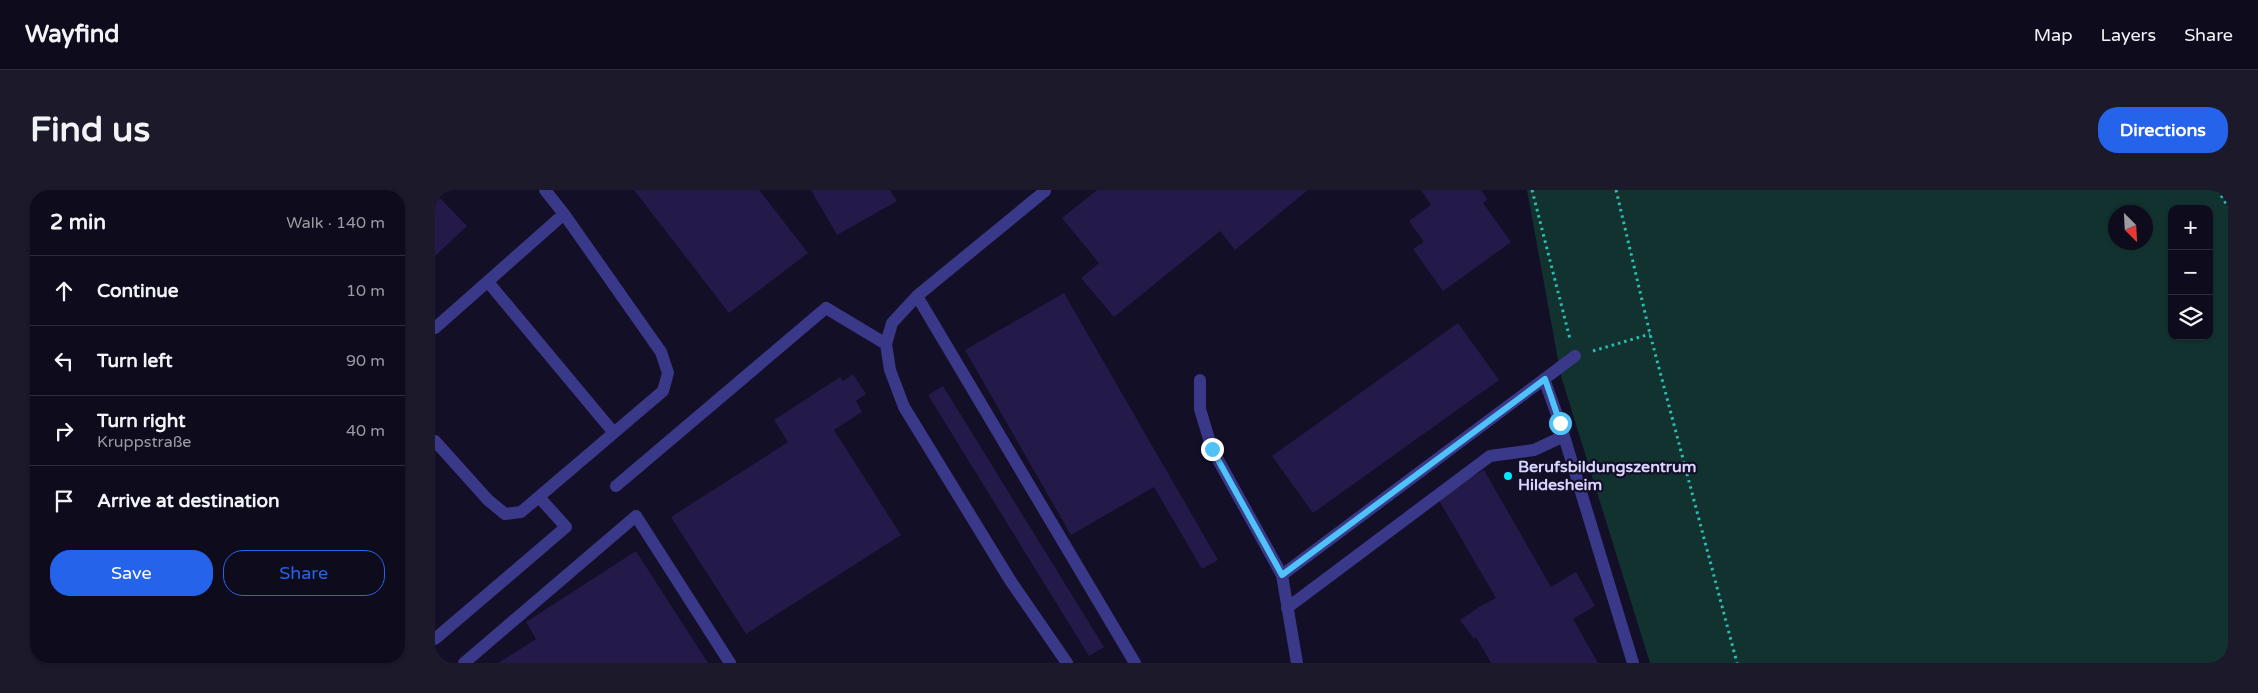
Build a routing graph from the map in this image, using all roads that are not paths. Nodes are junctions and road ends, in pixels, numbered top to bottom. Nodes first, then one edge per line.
1 (545, 190) edge
2 (1045, 191) edge
3 (564, 214) junction
4 (488, 282) junction
5 (917, 296) junction
6 (436, 324) edge
7 (885, 344) junction
8 (1575, 356) road end
9 (1545, 379) junction
10 (1200, 380) dead end
11 (613, 433) junction
12 (1564, 436) junction
13 (435, 441) edge
14 (616, 486) dead end
15 (539, 497) junction
16 (1282, 575) junction
17 (1287, 608) junction
18 (435, 639) edge
19 (1132, 662) edge
20 (464, 663) edge
21 (730, 663) edge
22 (1067, 663) edge
23 (1297, 663) edge
24 (1633, 663) edge

1 - 3 street
2 - 5 street
3 - 4 street
3 - 11 street
4 - 6 street
4 - 11 street
5 - 7 street
5 - 19 street
7 - 14 street
7 - 22 street
8 - 9 street
9 - 12 street
9 - 16 street
10 - 16 street
11 - 15 street
12 - 17 street
12 - 24 street
13 - 15 street
15 - 18 street
16 - 17 street
17 - 23 street
20 - 21 street

